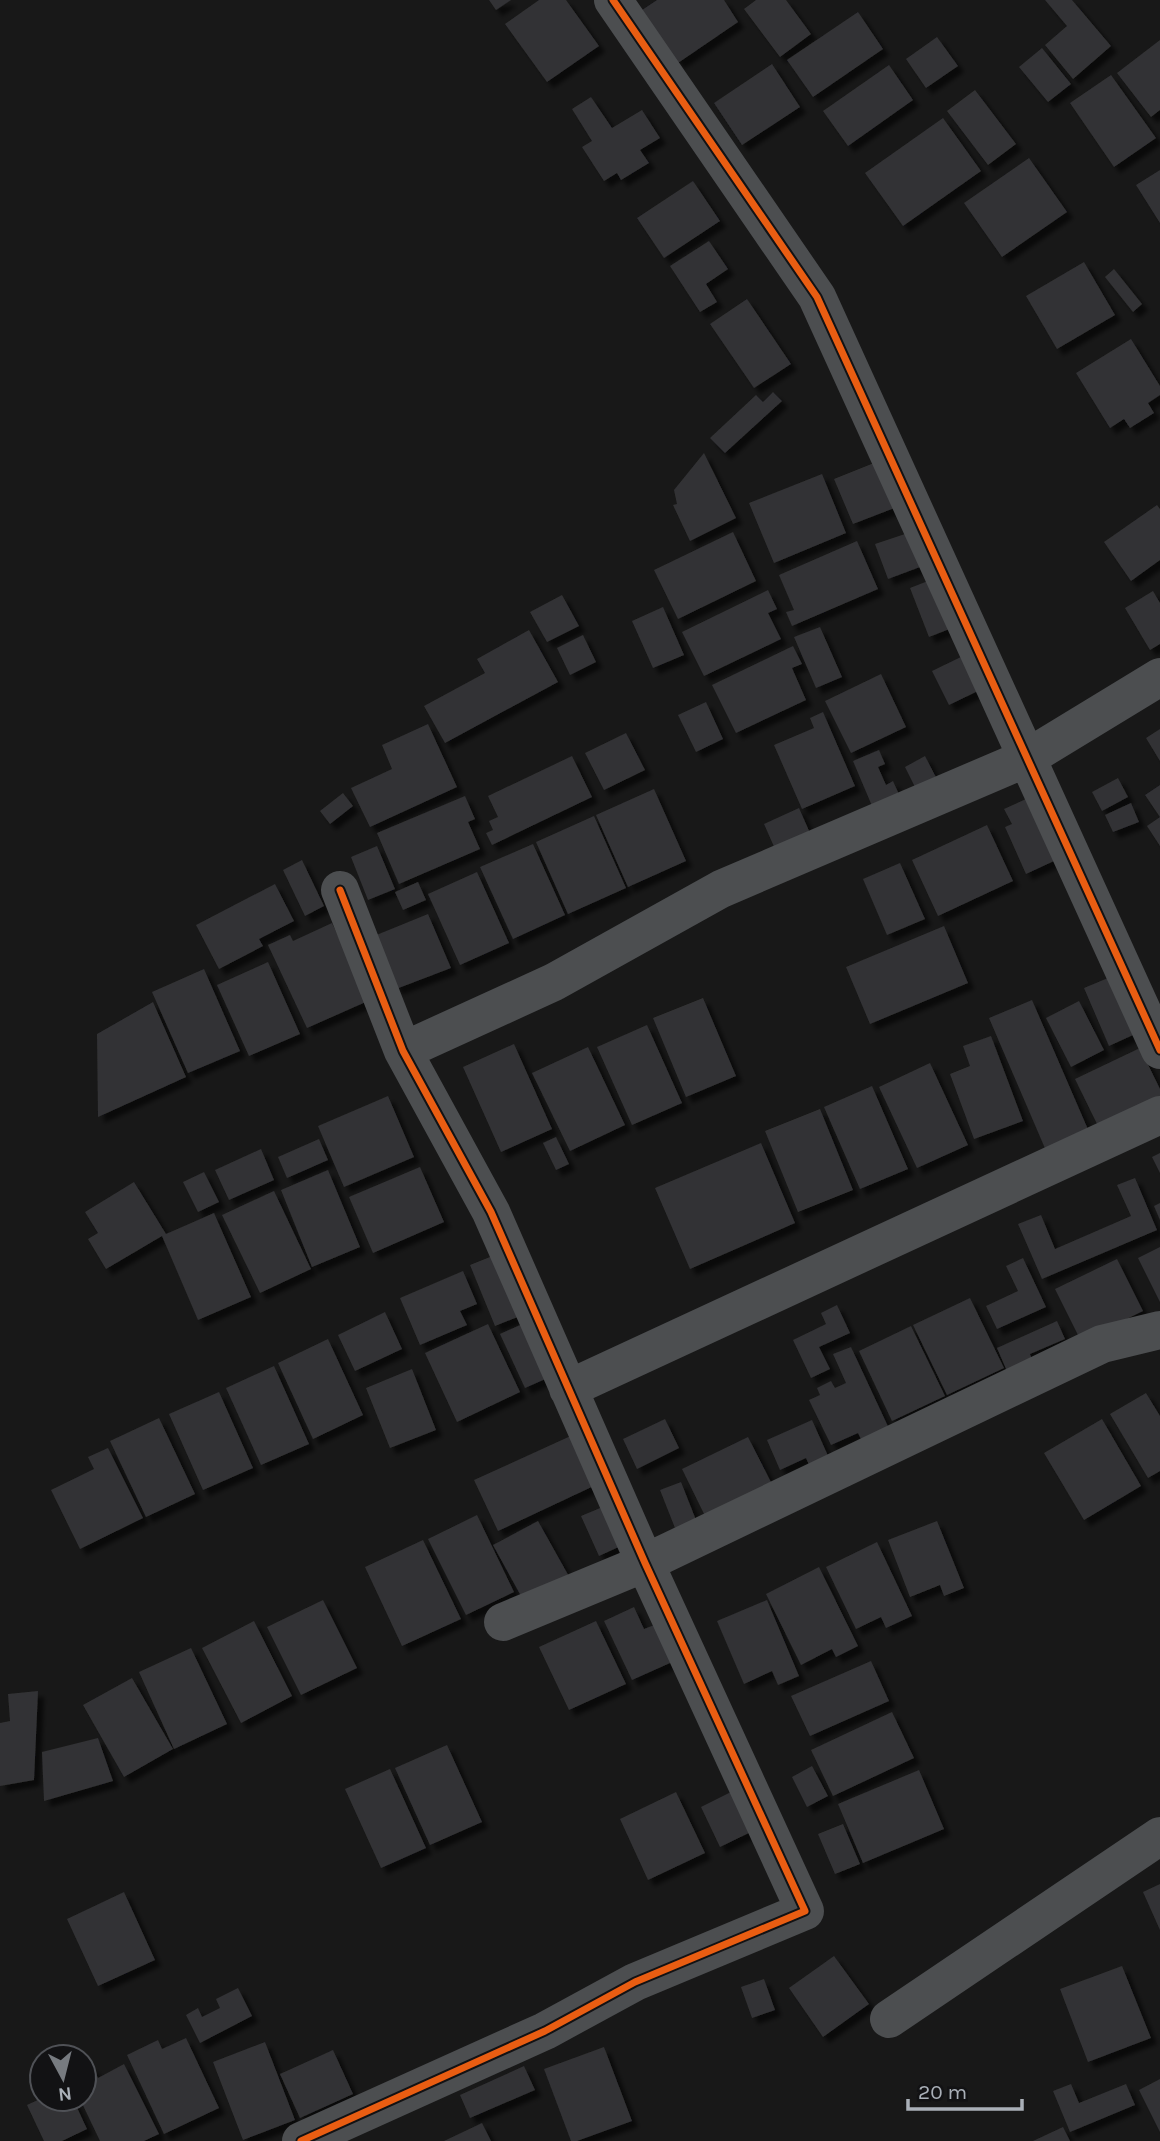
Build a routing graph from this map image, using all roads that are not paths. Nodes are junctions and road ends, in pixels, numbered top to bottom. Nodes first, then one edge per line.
1 (612, 0) edge
2 (1160, 677) edge
3 (1027, 758) junction
4 (340, 890) dead end
5 (1160, 1050) edge
6 (403, 1051) junction
7 (1160, 1115) edge
8 (1160, 1330) edge
9 (568, 1389) junction
10 (645, 1563) junction
11 (503, 1622) dead end
12 (1160, 1836) edge
13 (888, 2019) dead end
14 (301, 2141) edge

1 - 3 street
2 - 3 street
3 - 5 street
3 - 6 street
4 - 6 street
6 - 9 street
7 - 9 street
8 - 10 street
9 - 10 street
10 - 11 street
10 - 14 street
12 - 13 street

